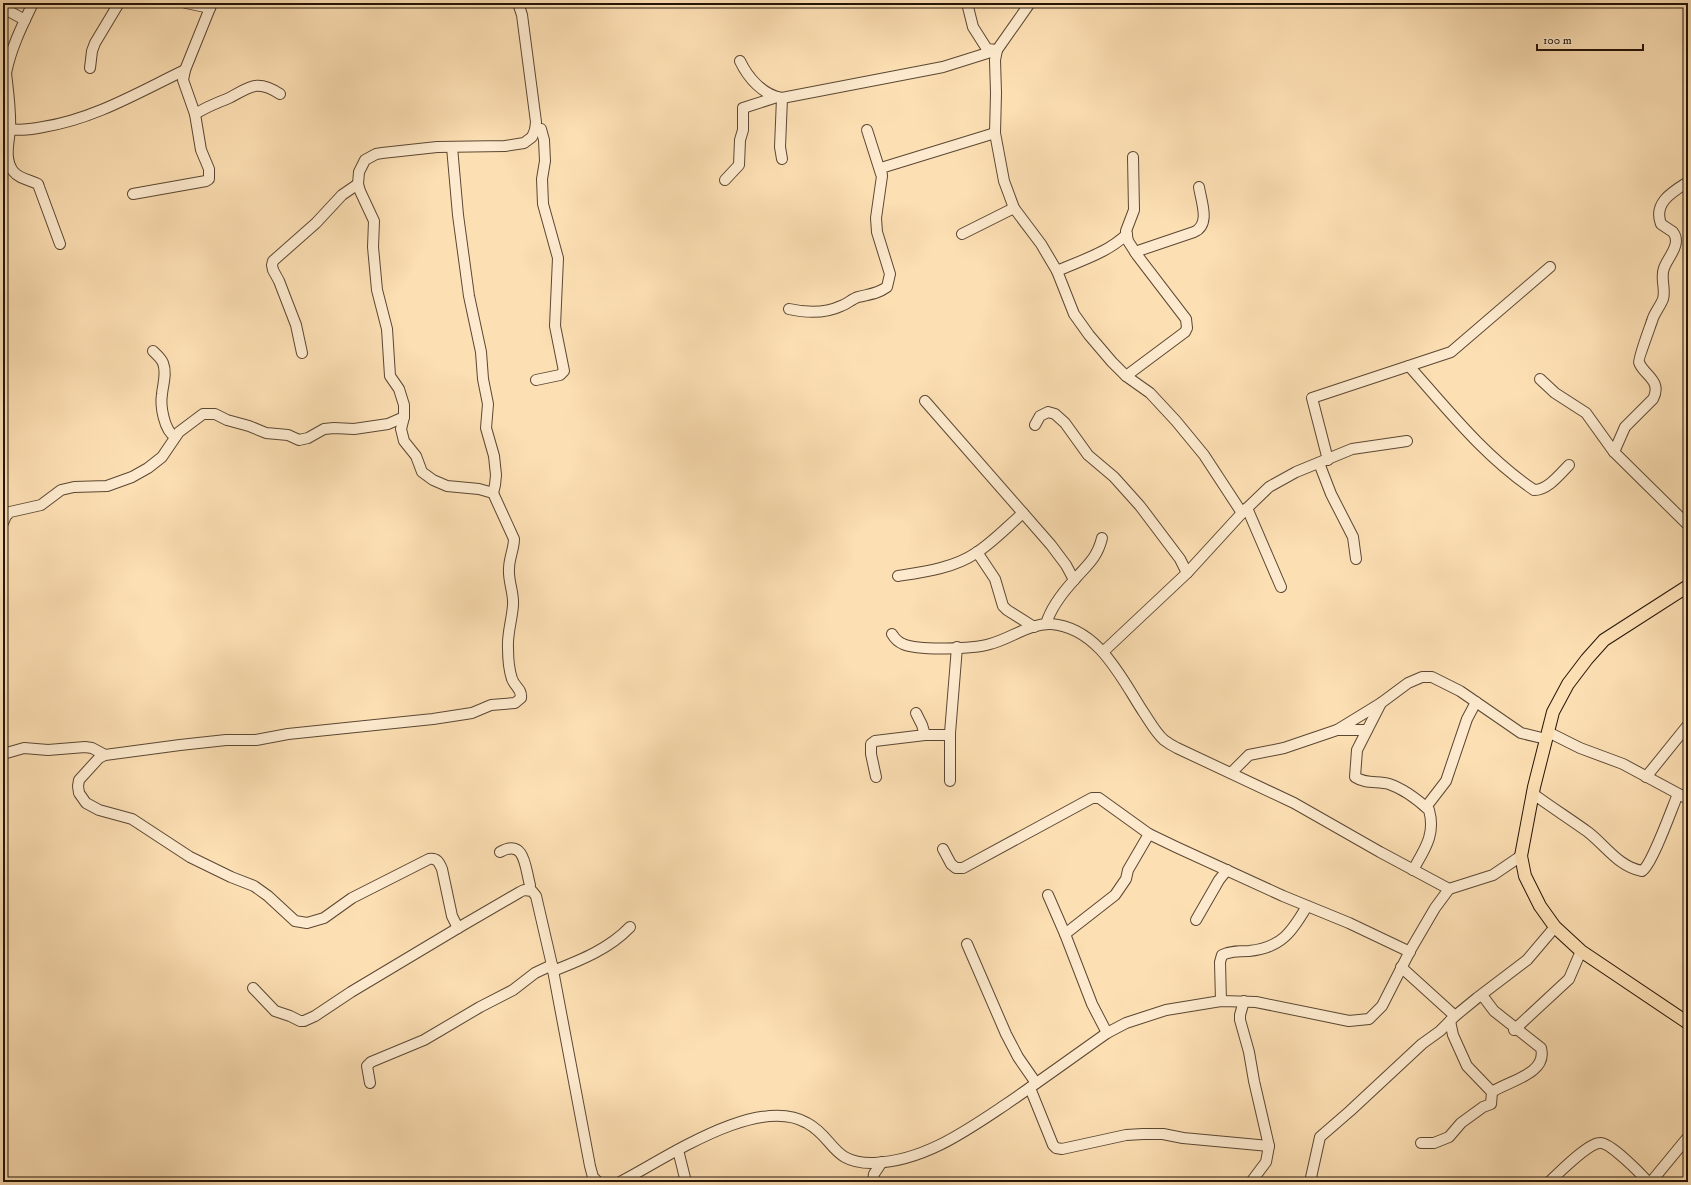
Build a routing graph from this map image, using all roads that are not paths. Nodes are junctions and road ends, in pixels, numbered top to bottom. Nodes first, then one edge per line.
1 (33, 3) edge
2 (119, 3) edge
3 (186, 3) edge
4 (518, 3) edge
5 (967, 3) edge
6 (1030, 3) edge
7 (211, 6) edge
8 (3, 8) edge
9 (25, 20) junction
10 (997, 50) junction
11 (740, 61) dead end
12 (90, 68) dead end
13 (185, 70) junction
14 (280, 94) dead end
15 (780, 97) junction
16 (195, 114) junction
17 (10, 129) junction
18 (535, 130) junction
19 (867, 130) dead end
20 (995, 133) junction
21 (452, 147) junction
22 (1133, 157) dead end
23 (782, 159) dead end
24 (882, 176) junction
25 (725, 180) dead end
26 (1688, 182) edge
27 (358, 184) junction
28 (1199, 187) dead end
29 (134, 194) dead end
30 (1014, 208) junction
31 (962, 234) dead end
32 (1124, 239) junction
33 (60, 244) dead end
34 (1135, 252) junction
35 (1550, 267) dead end
36 (1057, 271) junction
37 (789, 308) dead end
38 (153, 351) dead end
39 (302, 353) dead end
40 (1409, 366) junction
41 (1126, 376) junction
42 (1540, 379) dead end
43 (536, 380) dead end
44 (925, 401) dead end
45 (404, 417) junction
46 (1034, 425) dead end
47 (175, 437) junction
48 (1407, 441) dead end
49 (1614, 452) junction
50 (1323, 462) junction
51 (1569, 466) dead end
52 (493, 493) junction
53 (1245, 510) junction
54 (1023, 513) junction
55 (3, 523) edge
56 (1688, 524) edge
57 (1102, 538) dead end
58 (977, 552) junction
59 (1356, 559) dead end
60 (1187, 572) junction
61 (898, 576) dead end
62 (1074, 580) junction
63 (1688, 586) edge
64 (1281, 587) dead end
65 (1046, 624) junction
66 (1034, 627) junction
67 (892, 634) dead end
68 (957, 648) junction
69 (1103, 652) junction
70 (1476, 702) junction
71 (1381, 703) junction
72 (916, 713) dead end
73 (1688, 725) edge
74 (1337, 730) junction
75 (1367, 730) junction
76 (925, 735) junction
77 (950, 735) junction
78 (1547, 736) junction
79 (3, 754) edge
80 (105, 755) junction
81 (1231, 773) junction
82 (876, 777) dead end
83 (1646, 777) junction
84 (950, 781) dead end
85 (1532, 793) junction
86 (1678, 794) junction
87 (1688, 799) edge
88 (1426, 807) junction
89 (1149, 834) junction
90 (943, 849) dead end
91 (500, 852) dead end
92 (1522, 856) junction
93 (1227, 870) junction
94 (1413, 870) junction
95 (1449, 889) junction
96 (529, 890) junction
97 (1048, 895) dead end
98 (1307, 906) junction
99 (1196, 920) dead end
100 (630, 927) dead end
101 (1555, 927) junction
102 (458, 928) junction
103 (1065, 934) junction
104 (968, 944) dead end
105 (1582, 951) junction
106 (1410, 952) junction
107 (1401, 967) junction
108 (552, 968) junction
109 (253, 988) dead end
110 (1482, 995) junction
111 (1221, 1001) junction
112 (1244, 1001) junction
113 (1452, 1019) junction
114 (1688, 1023) edge
115 (1515, 1030) junction
116 (1107, 1033) junction
117 (370, 1083) dead end
118 (1033, 1086) junction
119 (1492, 1092) junction
120 (1688, 1137) edge
121 (1421, 1143) dead end
122 (1269, 1146) junction
123 (678, 1150) junction
124 (882, 1162) junction
125 (598, 1182) edge
126 (620, 1182) edge
127 (686, 1182) edge
128 (873, 1182) edge
129 (1250, 1182) edge
130 (1310, 1182) edge
131 (1549, 1182) edge
132 (1650, 1182) edge

1 - 9 street
2 - 12 street
3 - 7 street
4 - 18 street
5 - 10 street
6 - 10 street
7 - 13 street
8 - 9 street
9 - 17 street
10 - 15 street
10 - 20 street
11 - 15 street
13 - 16 street
13 - 17 street
14 - 16 street
15 - 23 street
15 - 25 street
16 - 29 street
17 - 33 street
18 - 21 street
18 - 43 street
19 - 24 street
20 - 24 street
20 - 30 street
21 - 27 street
21 - 52 street
22 - 32 street
24 - 37 street
26 - 49 street
27 - 39 street
27 - 45 street
28 - 34 street
30 - 31 street
30 - 36 street
32 - 34 street
32 - 36 street
34 - 41 street
35 - 40 street
36 - 41 street
38 - 47 street
40 - 50 street
40 - 51 street
41 - 53 street
42 - 49 street
44 - 54 street
45 - 47 street
45 - 52 street
46 - 60 street
47 - 55 street
48 - 50 street
49 - 56 street
50 - 53 street
50 - 59 street
52 - 80 street
53 - 60 street
53 - 64 street
54 - 58 street
54 - 62 street
57 - 62 street
58 - 61 street
58 - 66 street
60 - 69 street
62 - 65 street
63 - 78 main road
65 - 66 street
65 - 69 street
66 - 68 street
67 - 68 street
68 - 77 street
69 - 81 street
70 - 71 street
70 - 78 street
70 - 88 street
71 - 74 street
71 - 75 street
72 - 76 street
73 - 83 street
74 - 75 street
74 - 81 street
75 - 88 street
76 - 77 street
76 - 82 street
77 - 84 street
78 - 83 street
78 - 85 main road
79 - 80 street
80 - 102 street
81 - 94 street
83 - 86 street
85 - 86 street
85 - 92 main road
86 - 87 street
88 - 94 street
89 - 90 street
89 - 93 street
89 - 103 street
91 - 96 street
92 - 95 street
92 - 101 main road
93 - 98 street
93 - 99 street
94 - 95 street
95 - 106 street
96 - 102 street
96 - 108 street
97 - 103 street
98 - 106 street
98 - 111 street
100 - 108 street
101 - 105 main road
101 - 110 street
102 - 109 street
103 - 116 street
104 - 118 street
105 - 114 main road
105 - 115 street
106 - 107 street
107 - 112 street
107 - 113 street
108 - 117 street
108 - 125 street
110 - 113 street
110 - 115 street
111 - 112 street
111 - 116 street
112 - 122 street
113 - 119 street
113 - 130 street
115 - 119 street
116 - 118 street
118 - 122 street
118 - 124 street
119 - 121 street
120 - 132 street
122 - 129 street
123 - 124 street
123 - 126 street
123 - 127 street
124 - 128 street
131 - 132 street

